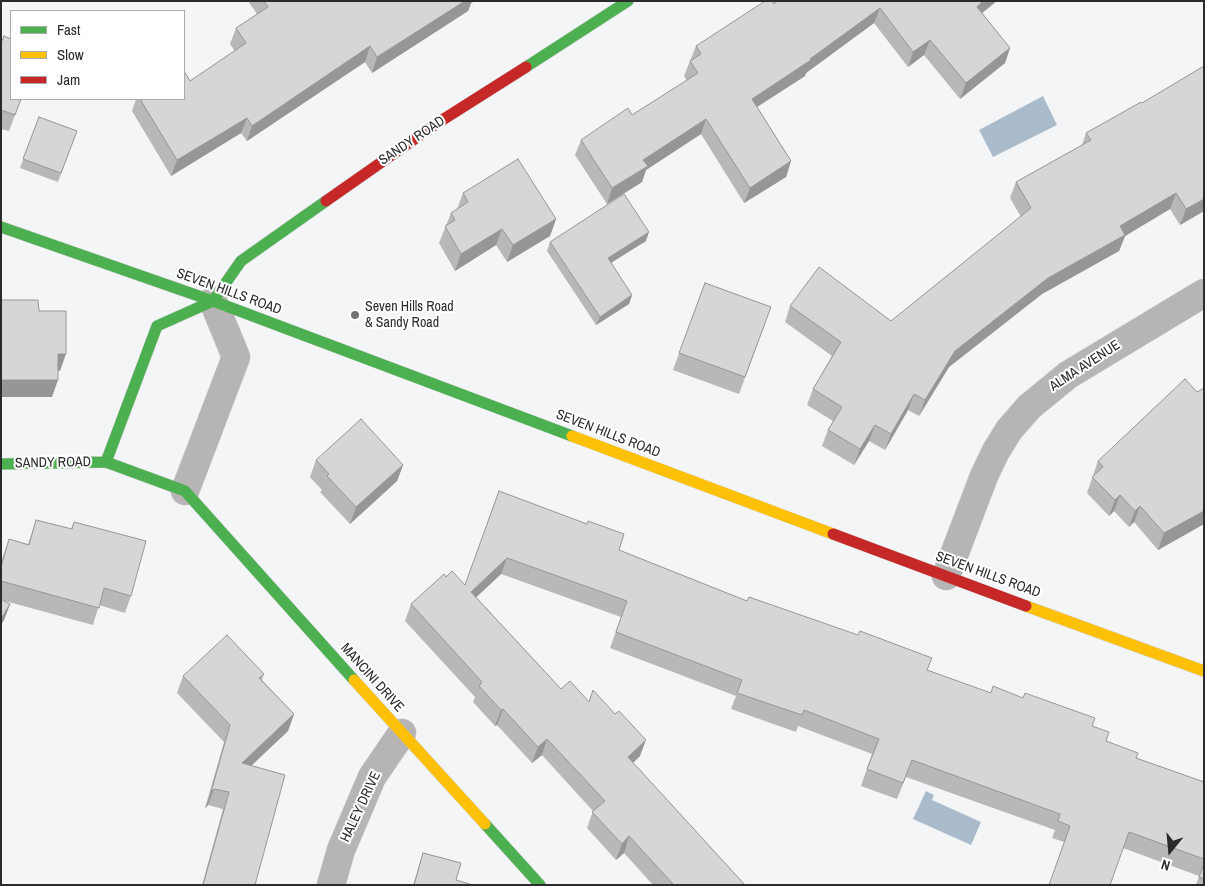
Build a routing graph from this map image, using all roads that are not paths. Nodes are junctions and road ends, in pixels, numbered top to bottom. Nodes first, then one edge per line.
1 (628, 1) edge
2 (1, 227) edge
3 (1204, 293) edge
4 (213, 301) junction
5 (106, 462) junction
6 (1, 464) edge
7 (184, 490) junction
8 (946, 576) junction
9 (1204, 671) edge
10 (402, 734) junction
11 (331, 885) edge
12 (540, 885) edge

1 - 4 street, SANDY ROAD
2 - 4 street, SEVEN HILLS ROAD
3 - 8 street, ALMA AVENUE
4 - 5 street, SANDY ROAD
4 - 7 street
4 - 8 street, SEVEN HILLS ROAD
5 - 6 street, SANDY ROAD
5 - 7 street, SANDY ROAD
7 - 10 street, MANCINI DRIVE
8 - 9 street, SEVEN HILLS ROAD
10 - 11 street, HALEY DRIVE
10 - 12 street, MANCINI DRIVE

